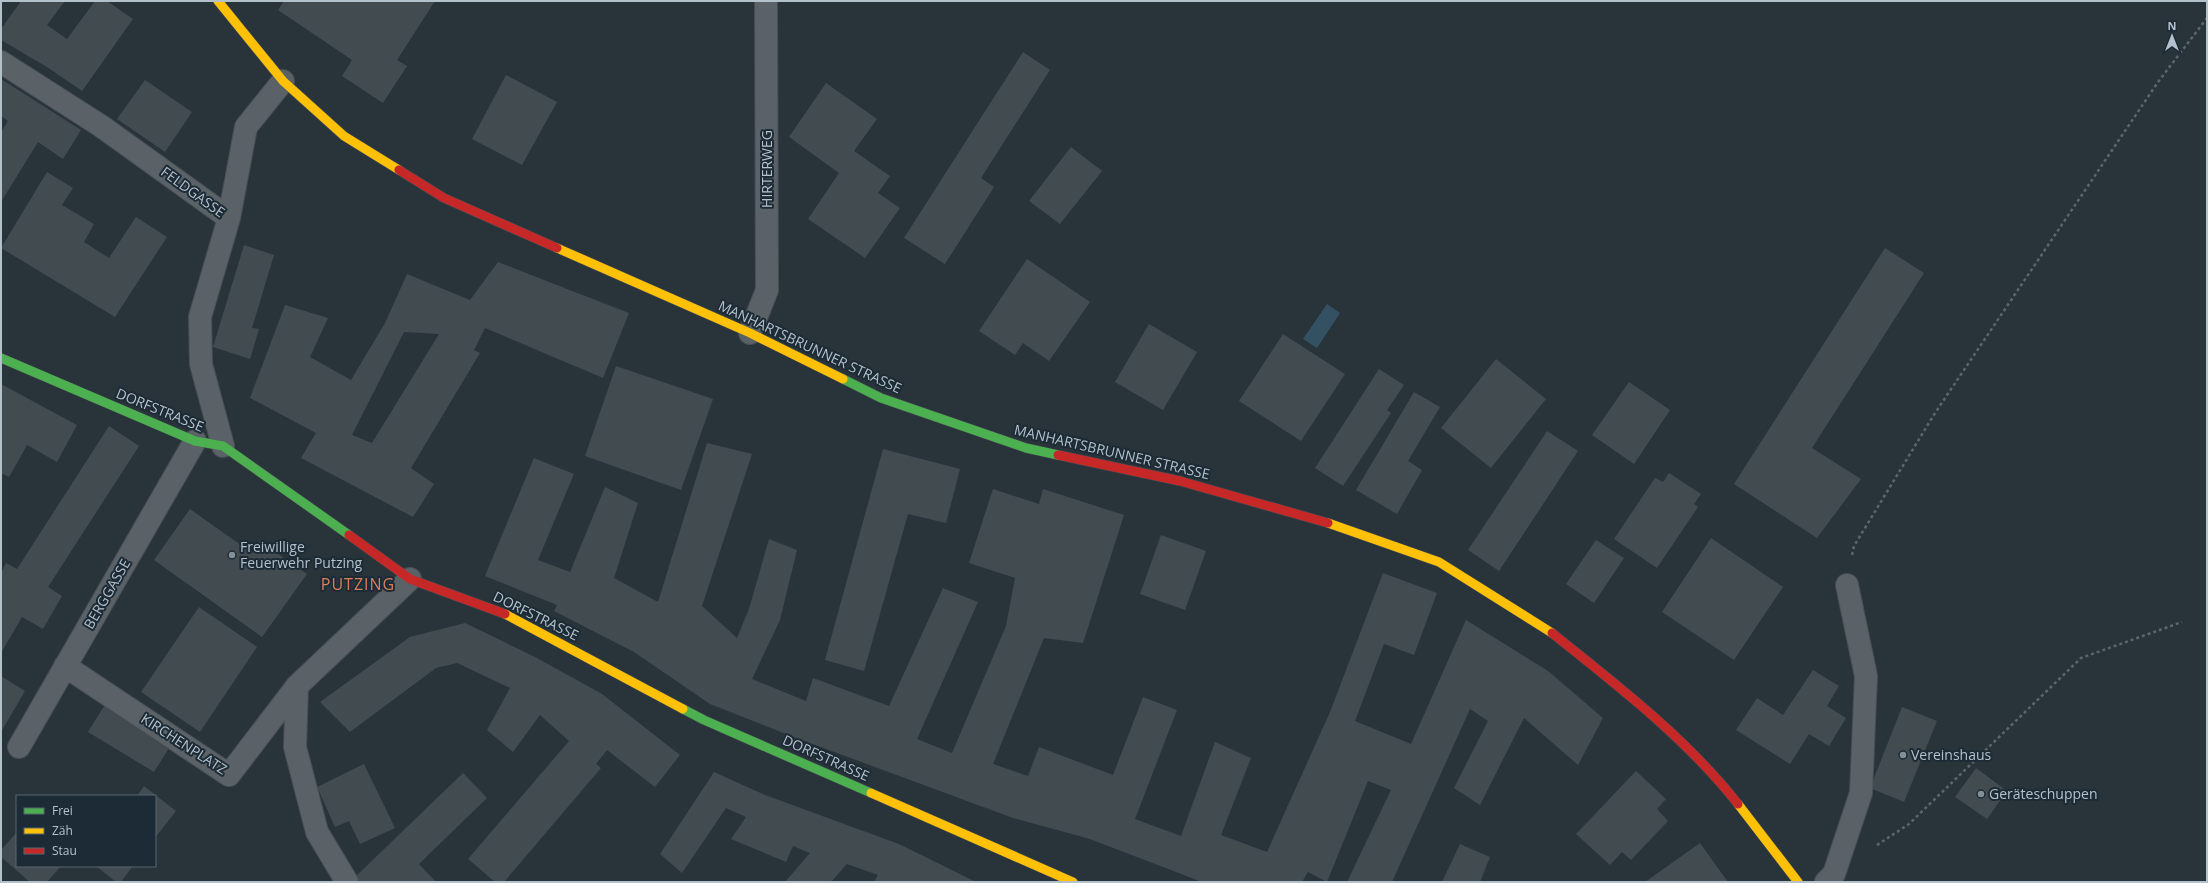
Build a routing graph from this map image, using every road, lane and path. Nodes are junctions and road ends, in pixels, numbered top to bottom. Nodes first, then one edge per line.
1 (218, 1) edge
2 (766, 1) edge
3 (2207, 18) edge
4 (1, 62) edge
5 (283, 81) junction
6 (228, 218) junction
7 (750, 333) junction
8 (1, 358) edge
9 (195, 441) junction
10 (223, 446) junction
11 (410, 579) junction
12 (1847, 585) joint
13 (2182, 622) dead end
14 (65, 666) junction
15 (297, 686) junction
16 (19, 747) dead end
17 (1830, 878) edge
18 (347, 882) edge
19 (1073, 882) edge
20 (1798, 882) edge

1 - 5 street, MANHARTSBRUNNER STRASSE
2 - 7 street, HIRTERWEG
3 - 12 path
4 - 6 street, FELDGASSE
5 - 6 street
5 - 7 street, MANHARTSBRUNNER STRASSE
6 - 10 street, FELDGASSE
7 - 20 street, MANHARTSBRUNNER STRASSE
8 - 9 street, DORFSTRASSE
9 - 10 street, DORFSTRASSE
9 - 14 street, BERGGASSE
10 - 11 street, DORFSTRASSE
11 - 15 street, KIRCHENPLATZ
11 - 19 street, DORFSTRASSE
12 - 17 street
13 - 17 path
14 - 15 street, KIRCHENPLATZ
14 - 16 street, BERGGASSE
15 - 18 street

